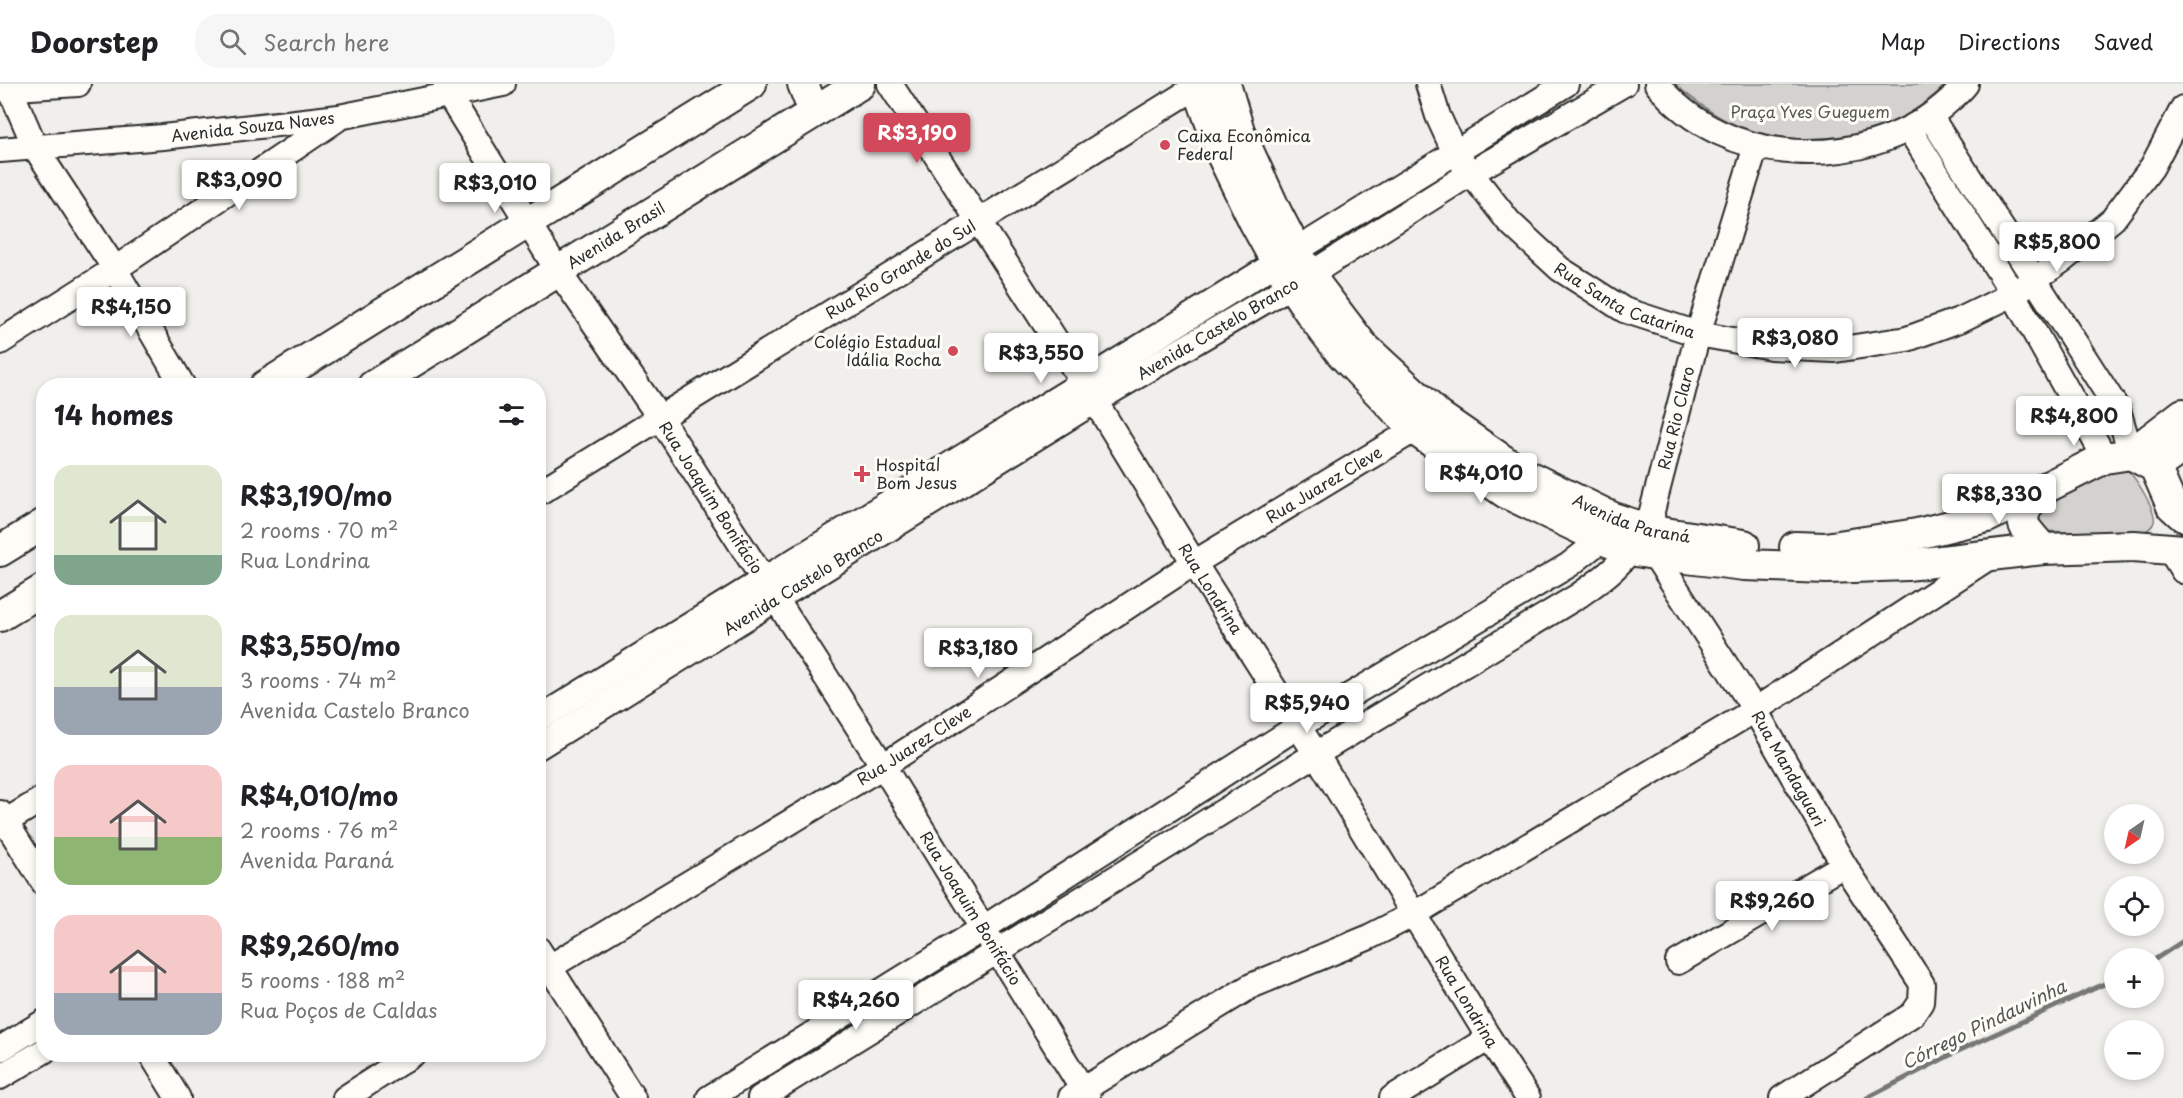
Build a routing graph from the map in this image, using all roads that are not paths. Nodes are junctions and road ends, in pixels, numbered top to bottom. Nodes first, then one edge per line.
1 (78, 84) edge
2 (503, 84) edge
3 (751, 84) edge
4 (803, 84) edge
5 (860, 84) edge
6 (890, 84) edge
7 (1205, 84) edge
8 (1428, 84) edge
9 (1566, 84) edge
10 (1624, 84) edge
11 (1657, 84) edge
12 (1966, 84) edge
13 (4, 89) edge
14 (447, 89) edge
15 (2183, 108) edge
16 (814, 112) junction
17 (1930, 116) junction
18 (339, 117) junction
19 (1909, 129) junction
20 (1756, 146) junction
21 (36, 149) junction
22 (0, 150) edge
23 (1455, 153) junction
24 (1471, 173) junction
25 (980, 220) junction
26 (528, 222) junction
27 (1293, 268) junction
28 (115, 269) junction
29 (558, 271) junction
30 (2035, 278) junction
31 (2013, 294) junction
32 (1698, 333) junction
33 (0, 342) edge
34 (178, 378) edge
35 (278, 378) edge
36 (386, 378) edge
37 (1088, 392) junction
38 (2183, 414) edge
39 (660, 418) junction
40 (1427, 423) junction
41 (2183, 447) edge
42 (2130, 460) junction
43 (546, 488) edge
44 (2035, 493) junction
45 (2178, 511) edge
46 (36, 529) edge
47 (1631, 536) junction
48 (2134, 546) junction
49 (2043, 549) junction
50 (0, 551) edge
51 (1991, 556) junction
52 (2179, 557) edge
53 (1194, 563) junction
54 (769, 591) junction
55 (36, 594) edge
56 (0, 616) edge
57 (1755, 710) junction
58 (546, 715) edge
59 (1297, 727) junction
60 (546, 742) edge
61 (1316, 754) junction
62 (883, 766) junction
63 (36, 802) edge
64 (2, 820) edge
65 (1844, 865) junction
66 (36, 871) edge
67 (1414, 914) junction
68 (982, 929) junction
69 (997, 952) junction
70 (546, 961) edge
71 (1678, 962) dead end
72 (546, 969) edge
73 (36, 1027) edge
74 (1489, 1038) junction
75 (0, 1049) edge
76 (36, 1057) edge
77 (156, 1062) edge
78 (401, 1062) edge
79 (0, 1077) edge
80 (1081, 1095) edge
81 (178, 1098) edge
82 (345, 1098) edge
83 (633, 1098) edge
84 (709, 1098) edge
85 (759, 1098) edge
86 (1392, 1098) edge
87 (1528, 1098) edge
88 (1782, 1098) edge

1 - 13 street
2 - 14 street, Avenida Souza Naves
3 - 26 main road
4 - 16 main road
5 - 16 main road, Avenida Brasil
6 - 25 street, Rua Londrina
7 - 25 street, Rua Rio Grande do Sul
7 - 27 main road, Avenida Paraná
8 - 23 street, Rua Santa Catarina
9 - 23 street, Avenida Castelo Branco
10 - 24 street, Avenida Castelo Branco
11 - 20 street
12 - 17 street
13 - 21 street
14 - 18 street, Avenida Souza Naves
14 - 26 street, Rua Joaquim Bonifácio
15 - 30 street, Rua Santa Catarina
16 - 29 main road, Avenida Brasil
17 - 19 street
17 - 30 street
18 - 21 street, Avenida Souza Naves
18 - 28 street
19 - 20 street
19 - 31 street
20 - 32 street, Rua Rio Claro
21 - 22 street, Avenida Souza Naves
21 - 28 street
23 - 24 street, Rua Santa Catarina
23 - 27 street, Avenida Castelo Branco
24 - 27 street, Avenida Castelo Branco
24 - 32 street, Rua Santa Catarina
25 - 37 street, Rua Londrina
25 - 39 street, Rua Rio Grande do Sul
26 - 29 street, Rua Joaquim Bonifácio
26 - 35 main road
27 - 37 street, Avenida Castelo Branco
27 - 40 main road, Avenida Paraná
28 - 33 street
28 - 34 street
29 - 36 main road, Avenida Brasil
29 - 39 street, Rua Joaquim Bonifácio
30 - 31 street, Rua Santa Catarina
30 - 42 street
31 - 32 street, Rua Santa Catarina
31 - 42 street
32 - 47 street, Rua Rio Claro
37 - 53 street, Rua Londrina
37 - 54 street, Avenida Castelo Branco
38 - 42 main road, Avenida Paraná
39 - 43 street, Rua Rio Grande do Sul
39 - 54 street, Rua Joaquim Bonifácio
40 - 47 main road, Avenida Paraná
40 - 53 street, Rua Juarez Cleve
41 - 42 main road, Avenida Paraná
42 - 44 main road, Avenida Paraná
42 - 45 main road
44 - 47 main road, Avenida Paraná
44 - 49 main road
45 - 48 main road
46 - 50 main road
47 - 51 main road, Avenida Paraná
47 - 57 street, Rua Mandaguari
47 - 59 street
47 - 61 street
48 - 49 main road, Avenida Paraná
48 - 52 main road, Avenida Paraná
49 - 51 main road, Avenida Paraná
51 - 57 street
53 - 59 street, Rua Londrina
53 - 62 street, Rua Juarez Cleve
54 - 58 street, Avenida Castelo Branco
54 - 60 street, Avenida Castelo Branco
54 - 62 street, Rua Joaquim Bonifácio
55 - 56 main road
57 - 65 street, Rua Mandaguari
57 - 67 street
59 - 61 street, Rua Londrina
59 - 68 street
61 - 67 street, Rua Londrina
61 - 69 street
62 - 68 street, Rua Joaquim Bonifácio
62 - 70 street, Rua Juarez Cleve
63 - 64 street
64 - 66 street
65 - 71 street
65 - 88 street, Rua Mandaguari
67 - 74 street, Rua Londrina
67 - 80 street
68 - 69 street, Rua Joaquim Bonifácio
68 - 84 street
69 - 80 street, Rua Joaquim Bonifácio
69 - 85 street
72 - 83 street
73 - 75 street
74 - 86 street
74 - 87 street, Rua Londrina
76 - 79 street
77 - 81 street
78 - 82 street

